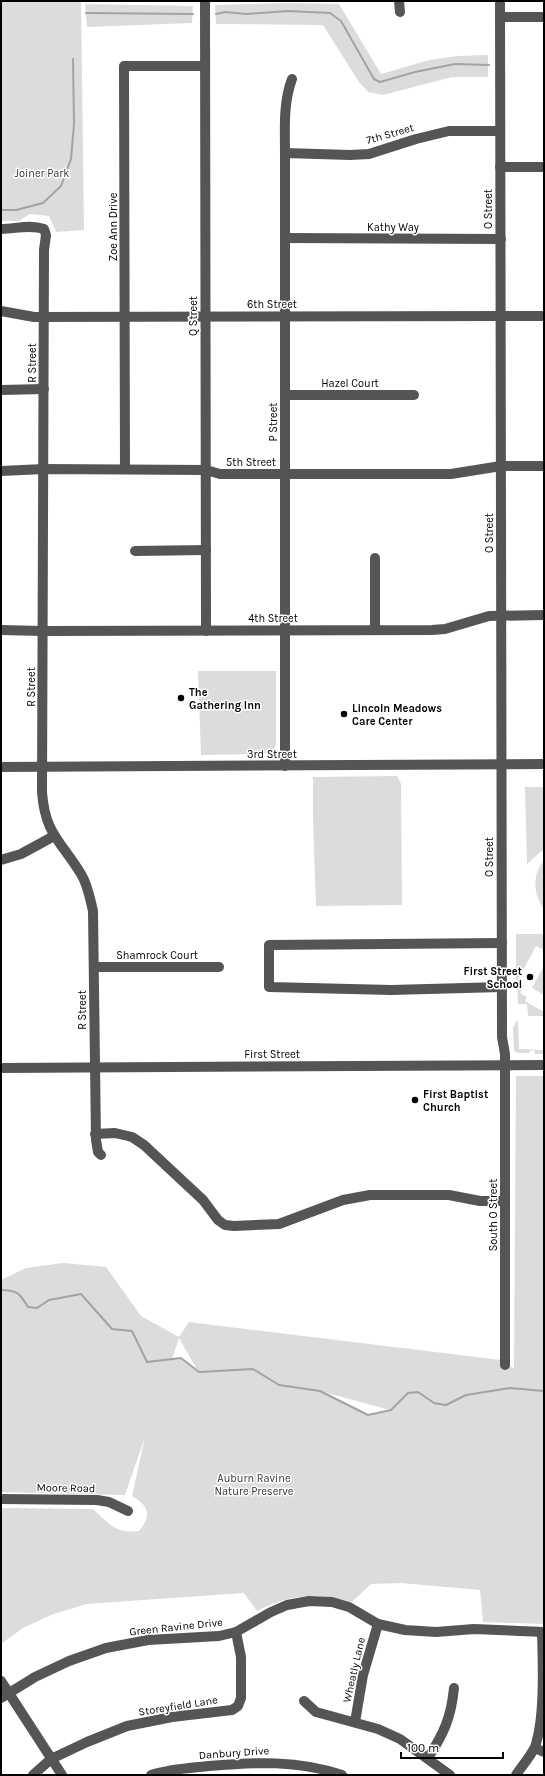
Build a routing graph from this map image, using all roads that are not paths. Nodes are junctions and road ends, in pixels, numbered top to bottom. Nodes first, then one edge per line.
1 (205, 1) edge
2 (400, 1) edge
3 (500, 1) edge
4 (400, 12) dead end
5 (500, 17) junction
6 (544, 17) edge
7 (205, 66) junction
8 (292, 79) dead end
9 (500, 130) junction
10 (285, 153) junction
11 (500, 167) junction
12 (544, 167) edge
13 (1, 229) edge
14 (285, 238) junction
15 (500, 239) junction
16 (1, 311) edge
17 (206, 316) junction
18 (501, 316) junction
19 (544, 316) edge
20 (44, 317) junction
21 (125, 317) junction
22 (284, 317) junction
23 (44, 389) junction
24 (1, 390) edge
25 (285, 395) junction
26 (414, 395) dead end
27 (501, 466) junction
28 (544, 466) edge
29 (44, 469) junction
30 (125, 469) junction
31 (206, 470) junction
32 (1, 471) edge
33 (285, 474) junction
34 (206, 550) junction
35 (135, 551) dead end
36 (375, 558) dead end
37 (544, 615) edge
38 (501, 616) junction
39 (375, 629) junction
40 (1, 630) edge
41 (285, 630) junction
42 (43, 631) junction
43 (206, 631) junction
44 (501, 764) junction
45 (544, 764) edge
46 (285, 766) junction
47 (1, 767) edge
48 (42, 767) junction
49 (54, 836) junction
50 (1, 860) edge
51 (502, 943) junction
52 (94, 967) junction
53 (219, 967) dead end
54 (502, 987) junction
55 (505, 1065) junction
56 (544, 1065) edge
57 (94, 1067) junction
58 (1, 1068) edge
59 (96, 1134) junction
60 (101, 1155) dead end
61 (505, 1201) junction
62 (505, 1365) dead end
63 (1, 1499) edge
64 (128, 1511) dead end
65 (378, 1624) junction
66 (236, 1632) junction
67 (543, 1632) edge
68 (1, 1681) edge
69 (454, 1688) dead end
70 (5, 1695) edge
71 (304, 1701) dead end
72 (355, 1722) junction
73 (539, 1750) edge
74 (428, 1758) junction
75 (51, 1759) junction
76 (316, 1771) edge
77 (33, 1775) edge
78 (62, 1775) edge
79 (151, 1775) edge
80 (342, 1775) edge
81 (450, 1775) edge
82 (516, 1775) edge

1 - 7 street, Q Street
2 - 4 street
3 - 5 street, O Street
5 - 6 street
5 - 9 street, O Street
7 - 17 street, Q Street
7 - 21 street, Zoe Ann Drive
8 - 10 street, P Street
9 - 10 street, 7th Street
9 - 11 street, O Street
10 - 14 street, P Street
11 - 12 street
11 - 15 street, O Street
13 - 20 street, R Street
14 - 15 street, Kathy Way
14 - 22 street, P Street
15 - 18 street, O Street
16 - 20 street, 6th Street
17 - 21 street, 6th Street
17 - 22 street, 6th Street
17 - 31 street, Q Street
18 - 19 street, 6th Street
18 - 22 street, 6th Street
18 - 27 street, O Street
20 - 21 street, 6th Street
20 - 23 street, R Street
21 - 30 street, Zoe Ann Drive
22 - 25 street, P Street
23 - 24 street
23 - 29 street, R Street
25 - 26 street, Hazel Court
25 - 33 street, P Street
27 - 28 street, 5th Street
27 - 33 street, 5th Street
27 - 38 street, O Street
29 - 30 street, 5th Street
29 - 32 street, 5th Street
29 - 42 street, R Street
30 - 31 street, 5th Street
31 - 33 street, 5th Street
31 - 34 street, Q Street
33 - 41 street, P Street
34 - 35 street
34 - 43 street, Q Street
36 - 39 street
37 - 38 street, 4th Street
38 - 39 street, 4th Street
38 - 44 street, O Street
39 - 41 street, 4th Street
40 - 42 street, 4th Street
41 - 43 street, 4th Street
41 - 46 street, P Street
42 - 43 street, 4th Street
42 - 48 street, R Street
44 - 45 street, 3rd Street
44 - 46 street, 3rd Street
44 - 51 street, O Street
46 - 48 street, 3rd Street
47 - 48 street, 3rd Street
48 - 49 street, R Street
49 - 50 street
49 - 52 street, R Street
51 - 54 street, O Street
51 - 54 street
52 - 53 street, Shamrock Court
52 - 57 street, R Street
54 - 55 street, O Street
55 - 56 street, First Street
55 - 57 street, First Street
55 - 61 street, South O Street
57 - 58 street, First Street
57 - 59 street, R Street
59 - 60 street, R Street
59 - 61 street
61 - 62 street, South O Street
63 - 64 street, Moore Road
65 - 66 street, Green Ravine Drive
65 - 67 street, Green Ravine Drive
65 - 72 street, Wheatly Lane
66 - 70 street, Green Ravine Drive
66 - 75 street, Storeyfield Lane
67 - 73 street
68 - 70 street
69 - 74 street
70 - 75 street
71 - 72 street
72 - 74 street
73 - 82 street
74 - 81 street
75 - 77 street
75 - 78 street
76 - 79 street, Danbury Drive
76 - 80 street, Danbury Drive

